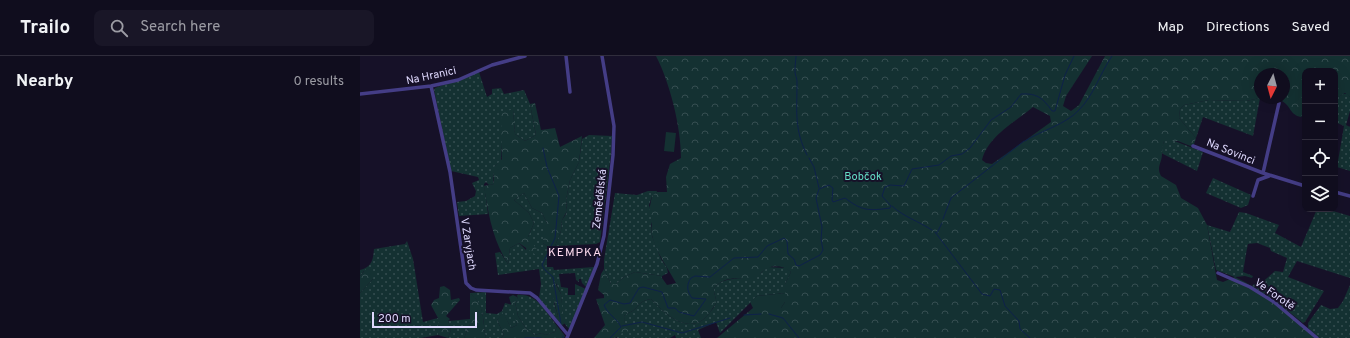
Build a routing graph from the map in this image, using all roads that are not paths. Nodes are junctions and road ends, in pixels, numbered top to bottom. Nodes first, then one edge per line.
1 (525, 56) edge
2 (566, 56) edge
3 (602, 56) edge
4 (431, 86) junction
5 (570, 92) dead end
6 (360, 94) edge
7 (1279, 104) edge
8 (1192, 146) dead end
9 (1263, 173) junction
10 (1270, 176) junction
11 (1302, 185) edge
12 (1338, 193) edge
13 (1253, 196) dead end
14 (1350, 196) edge
15 (1218, 273) dead end
16 (567, 337) edge
17 (1317, 338) edge

1 - 4 street, Na Hranici
2 - 5 street
3 - 16 street, Zemědělská
4 - 6 street, Na Hranici
4 - 16 street, V Zaryjach
7 - 9 street, Na Sovinci
8 - 9 street, Na Sovinci
9 - 10 street, Na Sovinci
10 - 11 street, Na Sovinci
10 - 13 street, Na Sovinci
12 - 14 street
15 - 17 street, Ve Forotě

